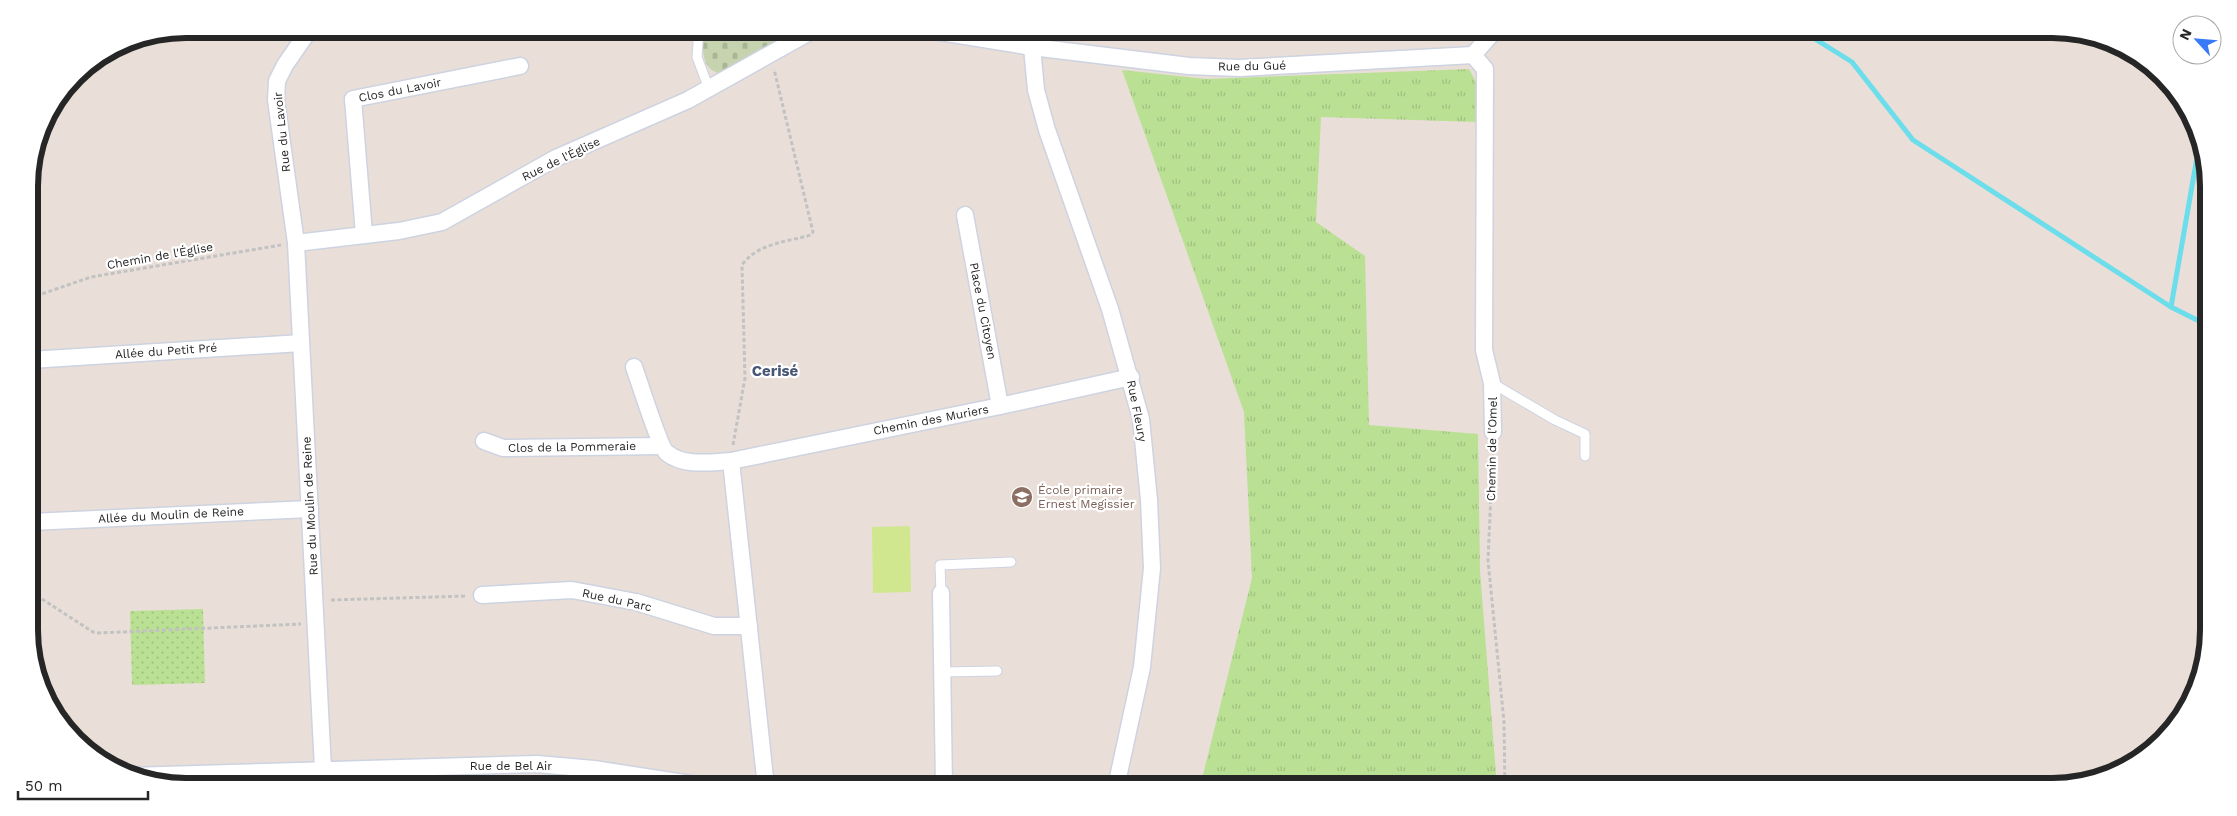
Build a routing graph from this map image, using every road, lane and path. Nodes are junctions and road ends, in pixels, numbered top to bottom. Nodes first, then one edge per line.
1 (304, 38) edge
2 (698, 38) edge
3 (799, 38) edge
4 (977, 38) edge
5 (1488, 38) edge
6 (1032, 47) junction
7 (769, 55) junction
8 (1473, 56) junction
9 (520, 66) dead end
10 (708, 89) junction
11 (964, 216) dead end
12 (364, 234) junction
13 (296, 243) junction
14 (38, 295) edge
15 (301, 343) junction
16 (38, 359) edge
17 (634, 367) dead end
18 (1131, 377) junction
19 (1492, 383) junction
20 (1000, 406) junction
21 (1494, 432) joint
22 (484, 441) dead end
23 (661, 446) junction
24 (1585, 456) dead end
25 (731, 461) junction
26 (310, 509) junction
27 (38, 522) edge
28 (1011, 562) dead end
29 (941, 593) joint
30 (482, 595) joint
31 (38, 597) edge
32 (315, 601) junction
33 (316, 623) junction
34 (749, 626) junction
35 (997, 671) dead end
36 (942, 672) junction
37 (410, 767) junction
38 (323, 769) junction
39 (154, 775) edge
40 (410, 778) edge
41 (652, 778) edge
42 (765, 778) edge
43 (944, 778) edge
44 (1118, 778) edge
45 (1505, 778) edge

1 - 13 street, Rue du Lavoir
2 - 10 lane
3 - 7 street, Rue de l'Église
4 - 6 street, Rue du Gué
5 - 8 street
6 - 8 street, Rue du Gué
6 - 18 street, Rue Fleury
7 - 10 street, Rue de l'Église
7 - 25 path
8 - 19 street, Chemin de l'Omel
9 - 12 street, Clos du Lavoir
10 - 12 street, Rue de l'Église
11 - 20 street, Place du Citoyen
12 - 13 street, Rue de l'Église
13 - 14 path, Chemin de l'Église
13 - 15 street, Rue du Moulin de Reine
15 - 16 street, Allée du Petit Pré
15 - 26 street, Rue du Moulin de Reine
17 - 23 street
18 - 20 street, Chemin des Muriers
18 - 44 street, Rue Fleury
19 - 21 street, Chemin de l'Omel
19 - 24 lane
20 - 25 street, Chemin des Muriers
21 - 45 path, Chemin de l'Omel
22 - 23 street, Clos de la Pommeraie
23 - 25 street
25 - 34 street
26 - 27 street, Allée du Moulin de Reine
26 - 32 street, Rue du Moulin de Reine
28 - 29 lane
29 - 36 street
30 - 32 path
30 - 34 street, Rue du Parc
31 - 33 path
32 - 33 street, Rue du Moulin de Reine
33 - 38 street, Rue du Moulin de Reine
34 - 42 street
35 - 36 lane
36 - 43 street
37 - 38 street, Rue de Bel Air
37 - 40 lane
37 - 41 street, Rue de Bel Air
38 - 39 street, Rue de Bel Air

